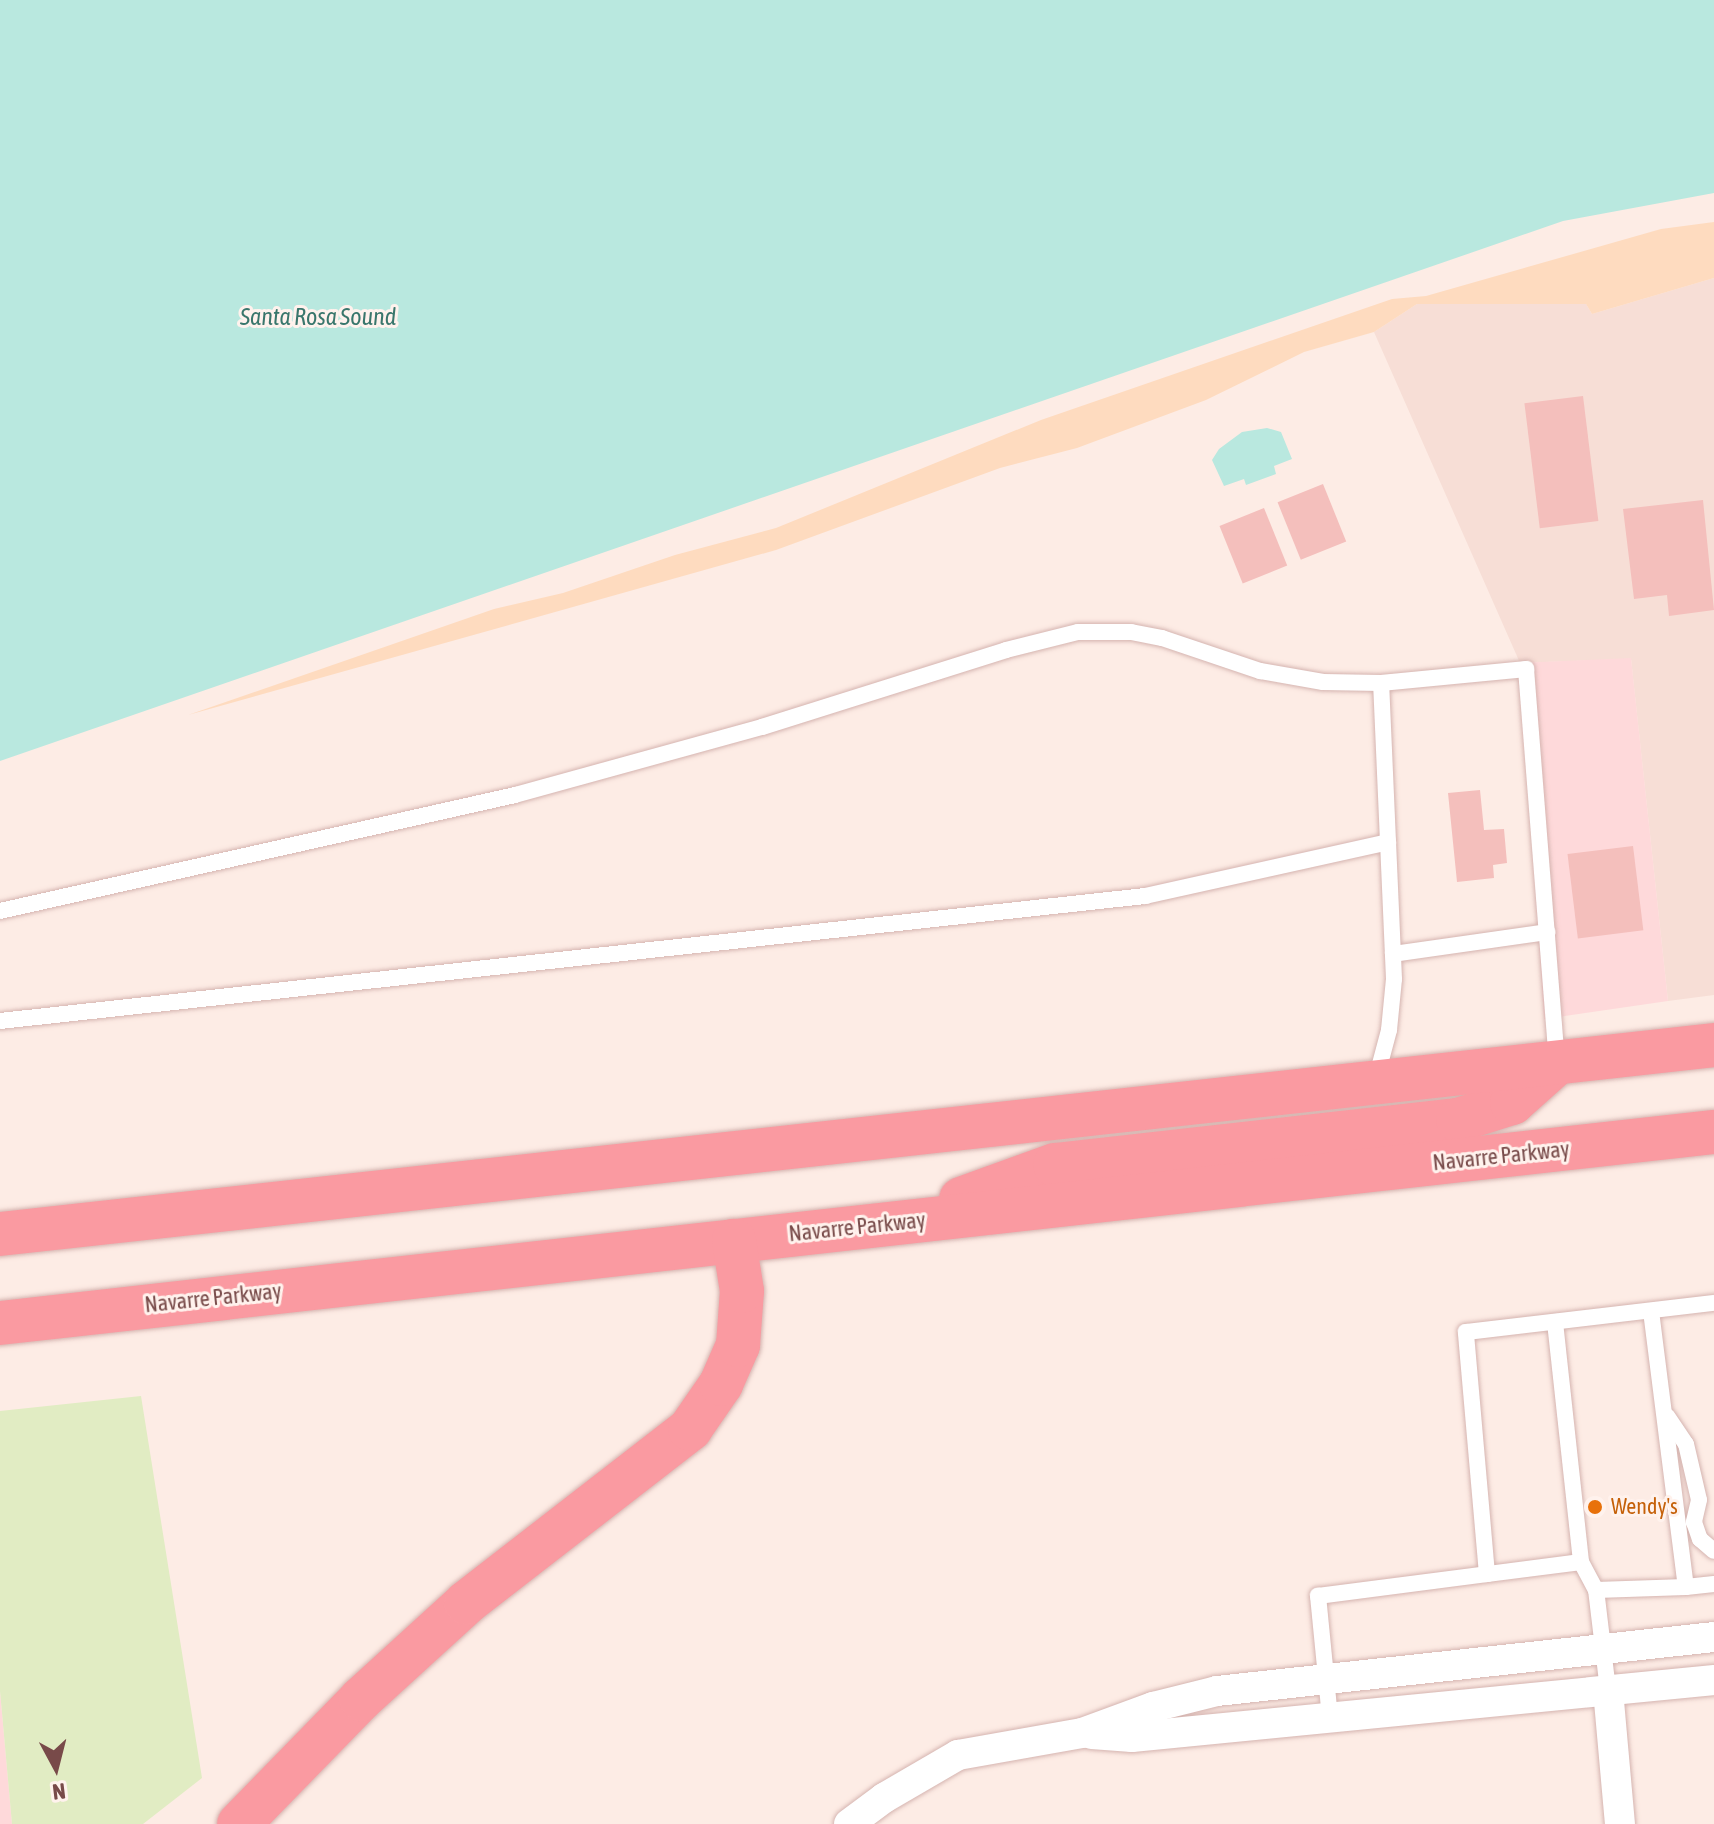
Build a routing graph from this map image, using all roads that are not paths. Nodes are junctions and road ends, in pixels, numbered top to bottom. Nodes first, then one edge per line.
1 (1381, 683) junction
2 (1388, 842) junction
3 (0, 911) edge
4 (1547, 932) junction
5 (1393, 954) junction
6 (0, 1021) edge
7 (1714, 1045) edge
8 (1557, 1063) junction
9 (1375, 1082) junction
10 (1714, 1132) edge
11 (895, 1223) junction
12 (0, 1234) edge
13 (734, 1241) junction
14 (1714, 1303) edge
15 (1651, 1311) junction
16 (1555, 1322) junction
17 (0, 1323) edge
18 (1664, 1412) junction
19 (1699, 1500) junction
20 (1714, 1512) edge
21 (1714, 1551) edge
22 (1581, 1562) junction
23 (1487, 1574) junction
24 (1714, 1584) edge
25 (1686, 1587) junction
26 (1596, 1590) junction
27 (1714, 1637) edge
28 (1602, 1649) junction
29 (1325, 1677) junction
30 (1714, 1680) edge
31 (1608, 1690) junction
32 (1330, 1718) junction
33 (1082, 1733) junction
34 (239, 1824) edge
35 (849, 1824) edge
36 (1620, 1824) edge

1 - 2 lane
1 - 3 lane
1 - 4 lane
2 - 5 lane
2 - 6 lane
4 - 5 lane
4 - 8 lane
5 - 9 lane
7 - 8 highway
8 - 9 highway
8 - 11 highway
9 - 12 highway
10 - 11 highway, Navarre Parkway
11 - 13 highway, Navarre Parkway
13 - 17 highway, Navarre Parkway
13 - 34 highway
14 - 15 lane
15 - 16 lane
15 - 18 lane
16 - 22 lane
16 - 23 lane
18 - 19 lane
18 - 25 lane
19 - 20 lane
19 - 21 lane
22 - 23 lane
22 - 26 lane
23 - 29 lane
24 - 25 lane
25 - 26 lane
26 - 28 lane
27 - 28 street
28 - 29 street
28 - 31 lane
29 - 32 lane
29 - 33 street
30 - 31 street
31 - 32 street
31 - 36 street
32 - 33 street
33 - 35 street

